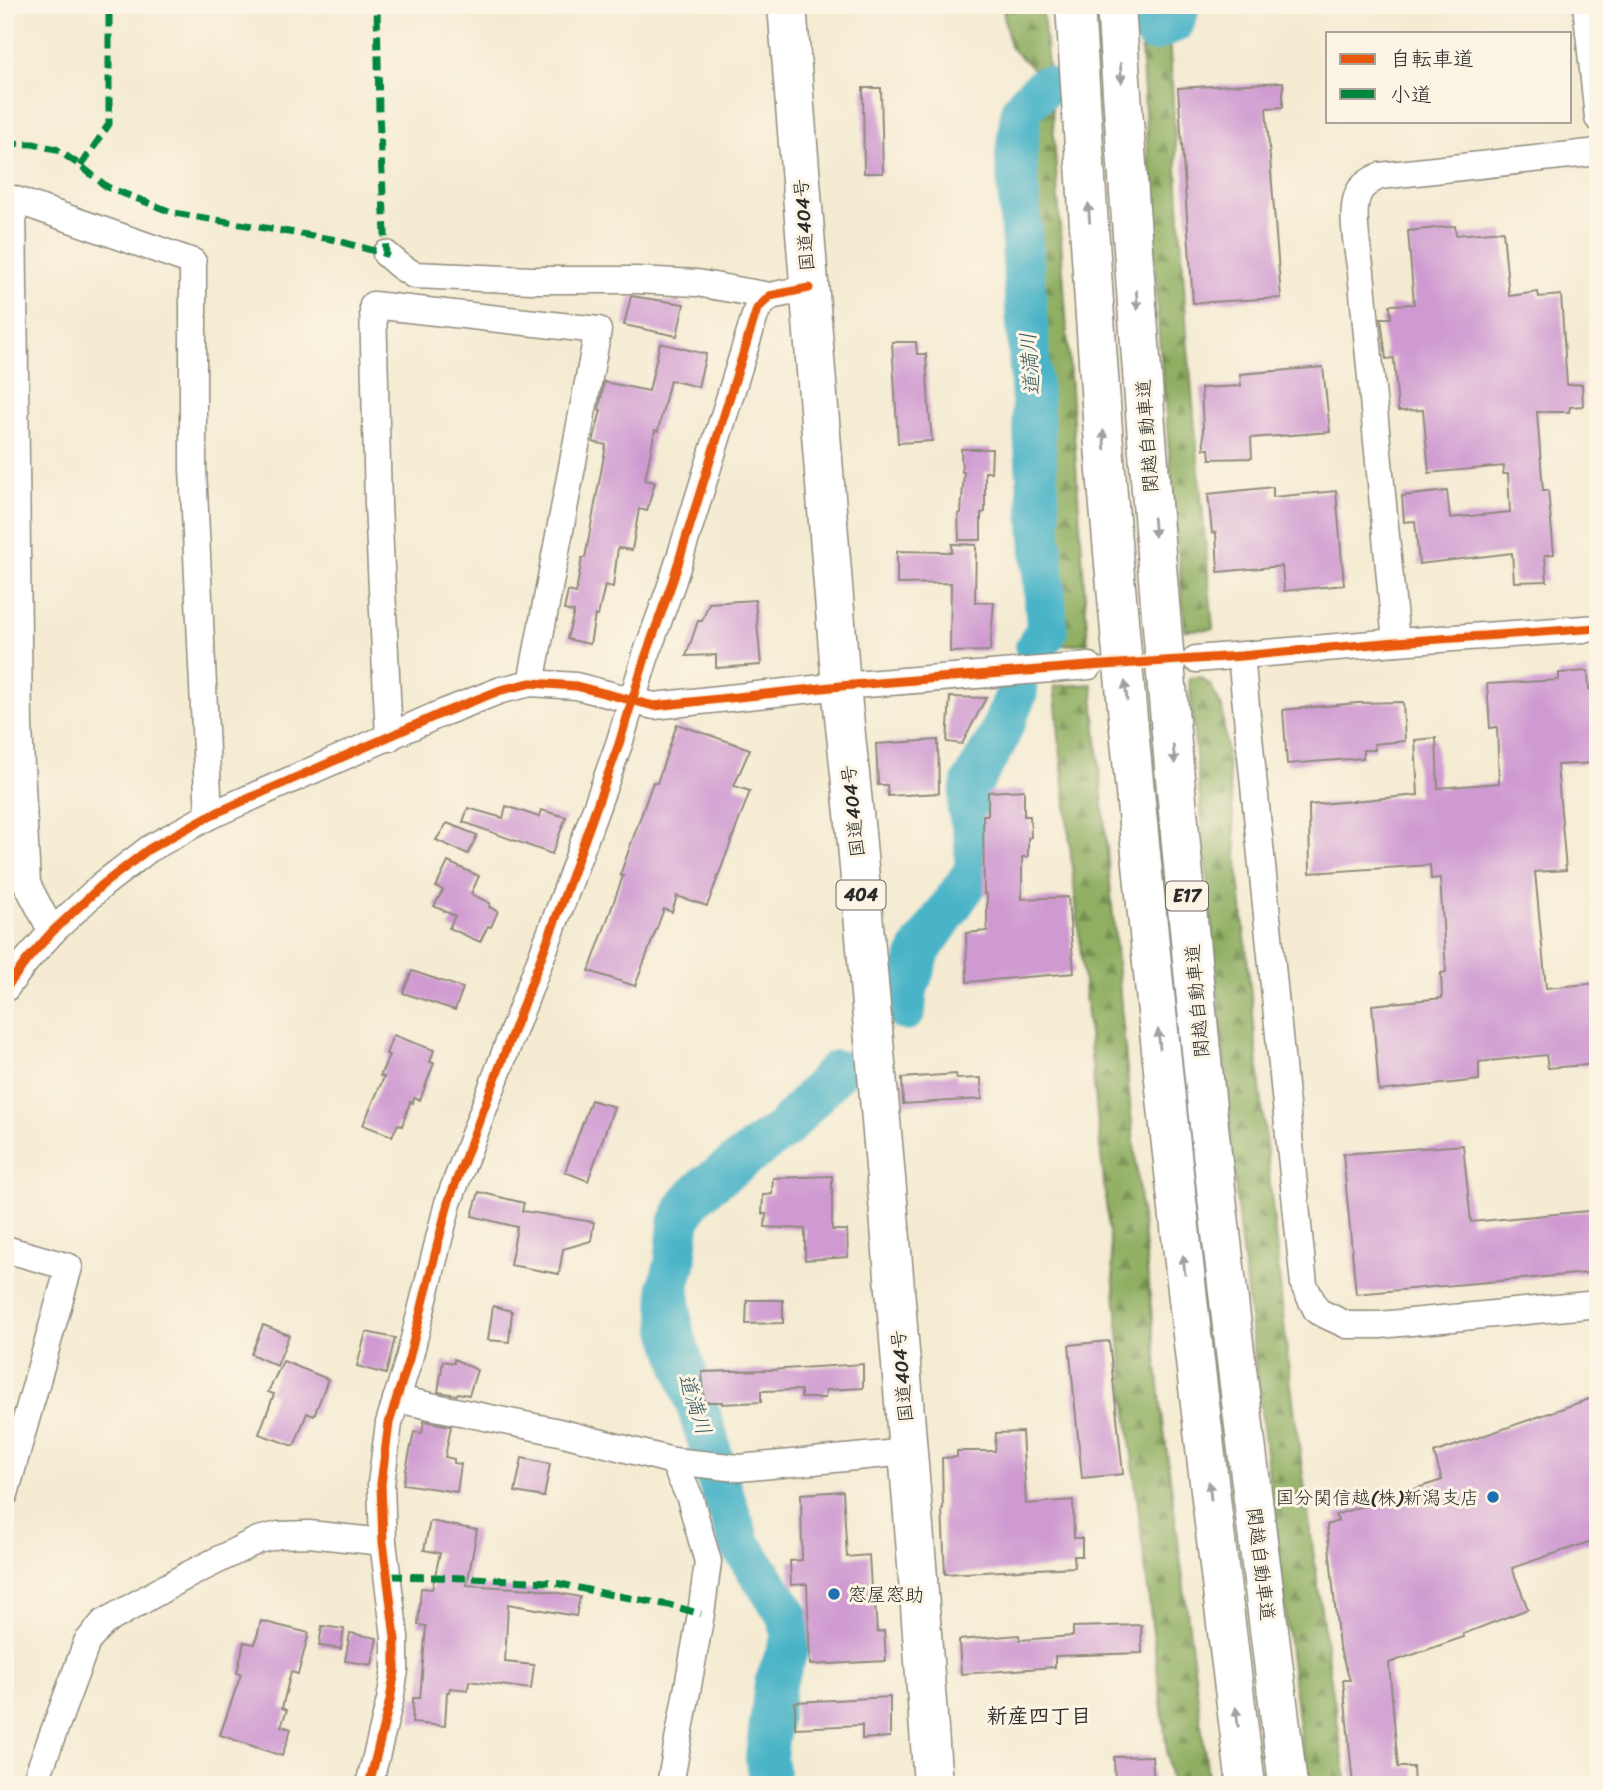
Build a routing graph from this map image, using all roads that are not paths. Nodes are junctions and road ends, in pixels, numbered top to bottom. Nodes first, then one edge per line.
1 (787, 5) edge
2 (1075, 5) edge
3 (1116, 5) edge
4 (1586, 5) edge
5 (1598, 118) edge
6 (1598, 152) edge
7 (386, 254) dead end
8 (808, 288) junction
9 (770, 296) junction
10 (1598, 628) edge
11 (1396, 642) junction
12 (1241, 656) junction
13 (1196, 659) dead end
14 (1089, 666) dead end
15 (531, 683) junction
16 (841, 686) junction
17 (632, 701) junction
18 (389, 738) junction
19 (209, 816) junction
20 (52, 932) junction
21 (5, 989) edge
22 (5, 1249) edge
23 (1598, 1304) edge
24 (396, 1399) junction
25 (908, 1452) junction
26 (673, 1461) junction
27 (5, 1494) edge
28 (383, 1542) junction
29 (34, 1785) edge
30 (369, 1785) edge
31 (670, 1785) edge
32 (933, 1785) edge
33 (1246, 1785) edge
34 (1288, 1785) edge

1 - 8 highway, 国道404号 / 404
33 -> 2 highway, E17
3 -> 34 highway, 関越自動車道 / E17
4 - 5 street
6 - 11 street
7 - 9 street
8 - 9 street
8 - 16 highway, 国道404号 / 404
9 - 17 street
10 - 11 street
11 - 12 street
12 - 13 street
12 - 23 street
14 - 16 street
15 - 17 street
15 - 18 street
15 - 18 street
16 - 17 street
16 - 25 highway, 国道404号 / 404
17 - 24 street
18 - 19 street
19 - 20 street
19 - 20 street
20 - 21 street
22 - 27 street
24 - 26 street
24 - 28 street
25 - 26 street
25 - 32 highway, 国道404号 / 404
26 - 31 street
28 - 29 street
28 - 30 street

